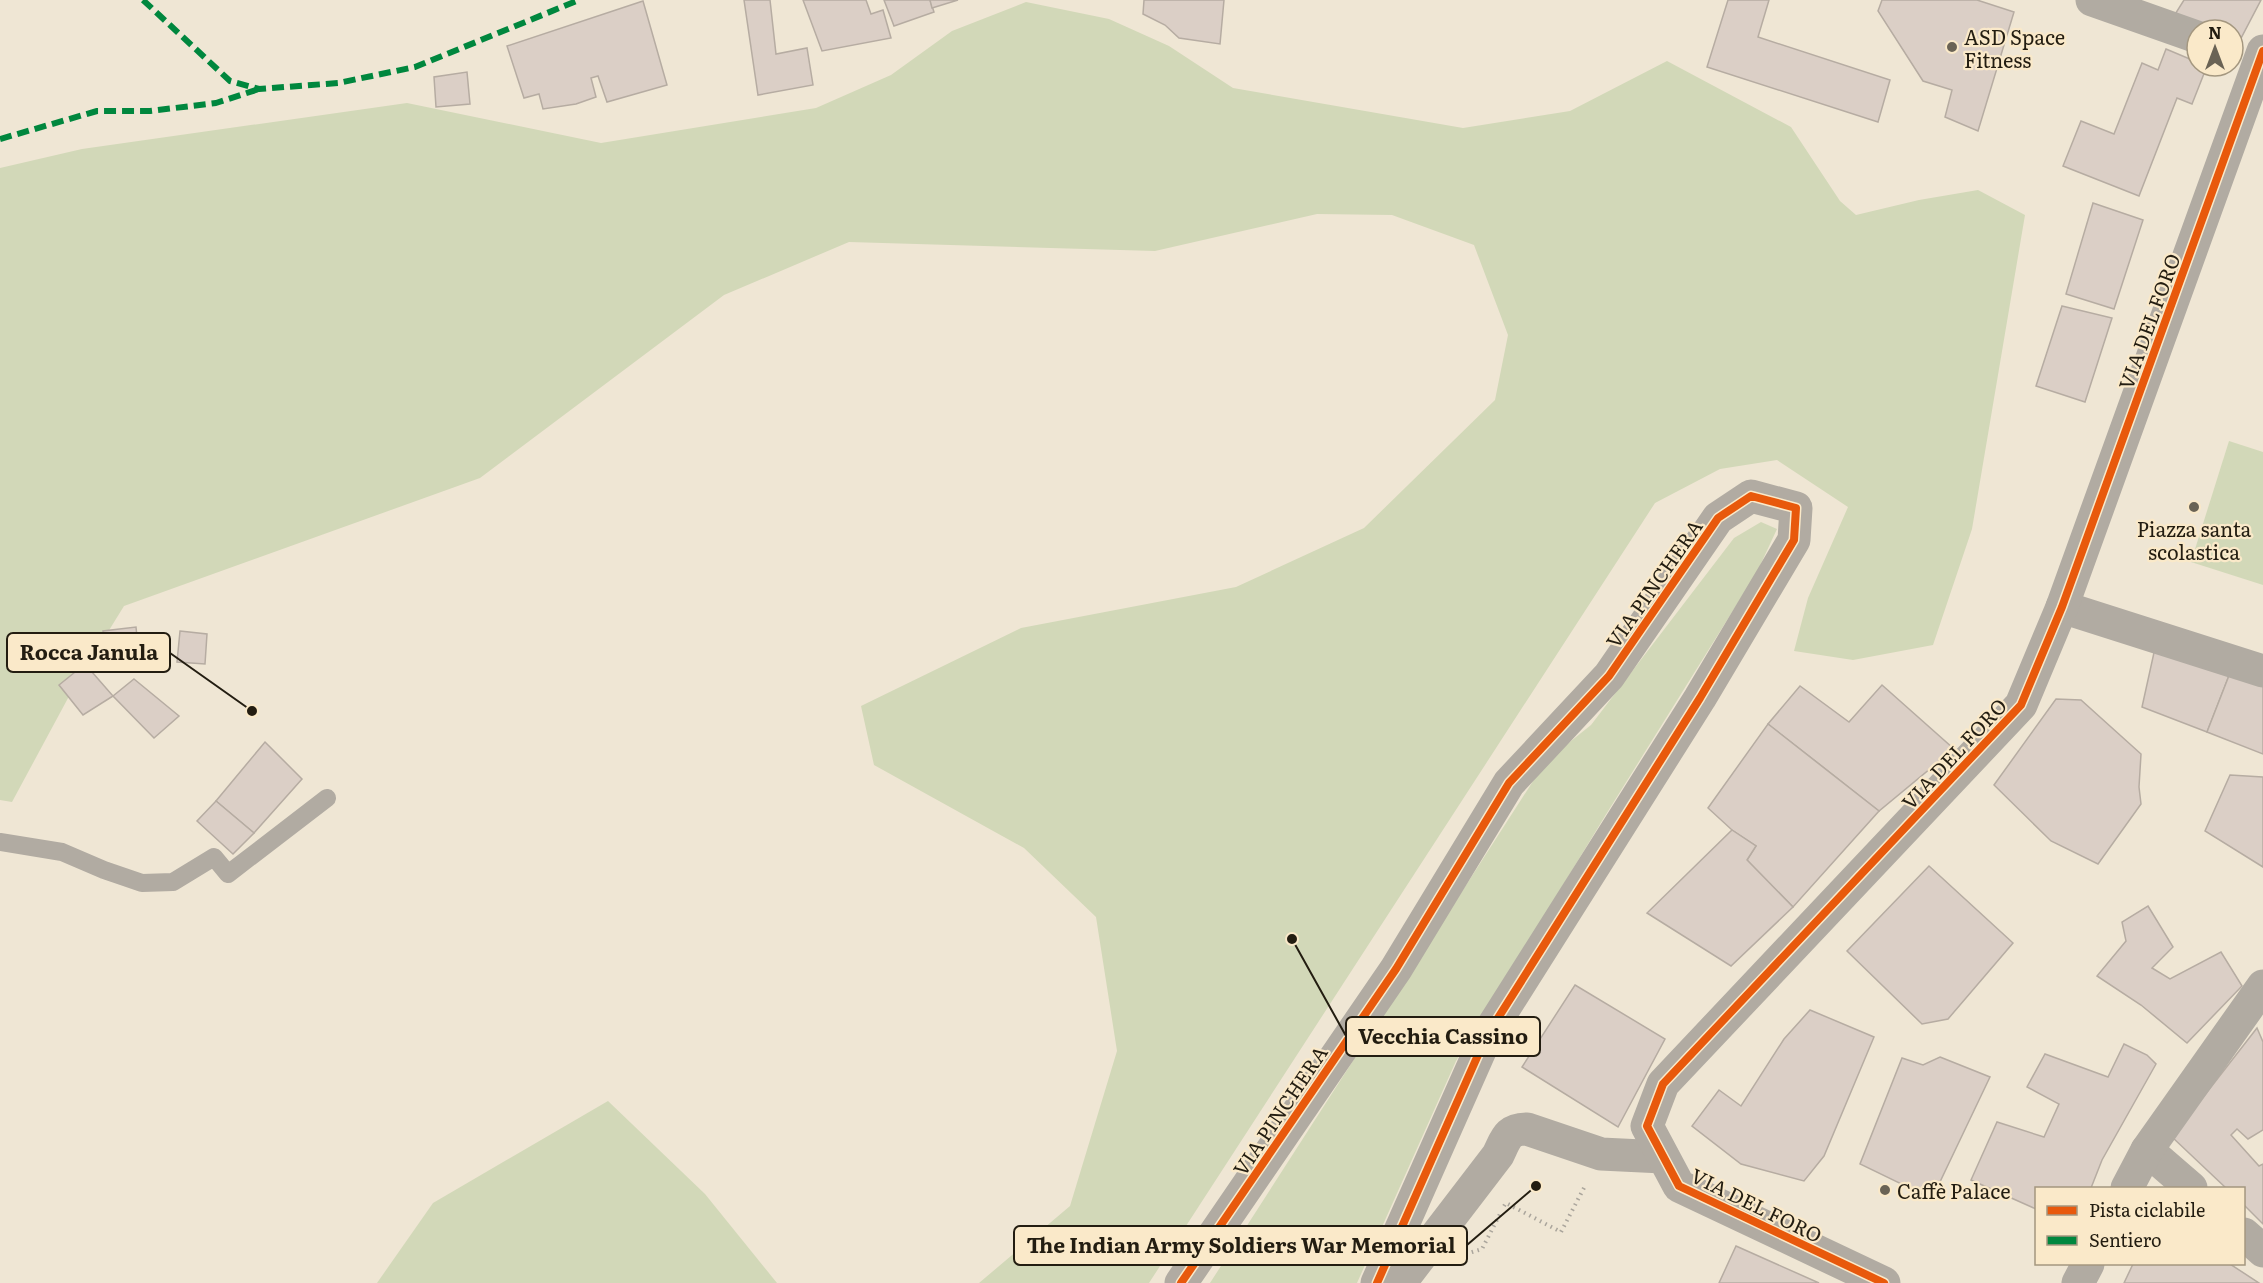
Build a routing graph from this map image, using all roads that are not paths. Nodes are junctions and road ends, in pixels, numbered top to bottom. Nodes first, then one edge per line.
1 (2092, 0) edge
2 (2185, 33) edge
3 (2252, 53) edge
4 (2062, 607) junction
5 (2263, 671) edge
6 (327, 798) dead end
7 (0, 842) edge
8 (2263, 986) edge
9 (2147, 1150) junction
10 (1664, 1157) junction
11 (2128, 1187) edge
12 (2190, 1187) edge
13 (2245, 1235) edge
14 (2263, 1251) edge
15 (2087, 1265) edge
16 (1181, 1283) edge
17 (1377, 1283) edge
18 (1400, 1283) edge
19 (1884, 1283) edge
20 (2078, 1283) edge

1 - 2 street
3 - 4 street, VIA DEL FORO
4 - 5 street
4 - 10 street, VIA DEL FORO
6 - 7 lane
8 - 9 street
9 - 11 street
9 - 12 street
10 - 18 street
10 - 19 street, VIA DEL FORO
13 - 14 street
15 - 20 street
16 - 17 street, VIA PINCHERA

